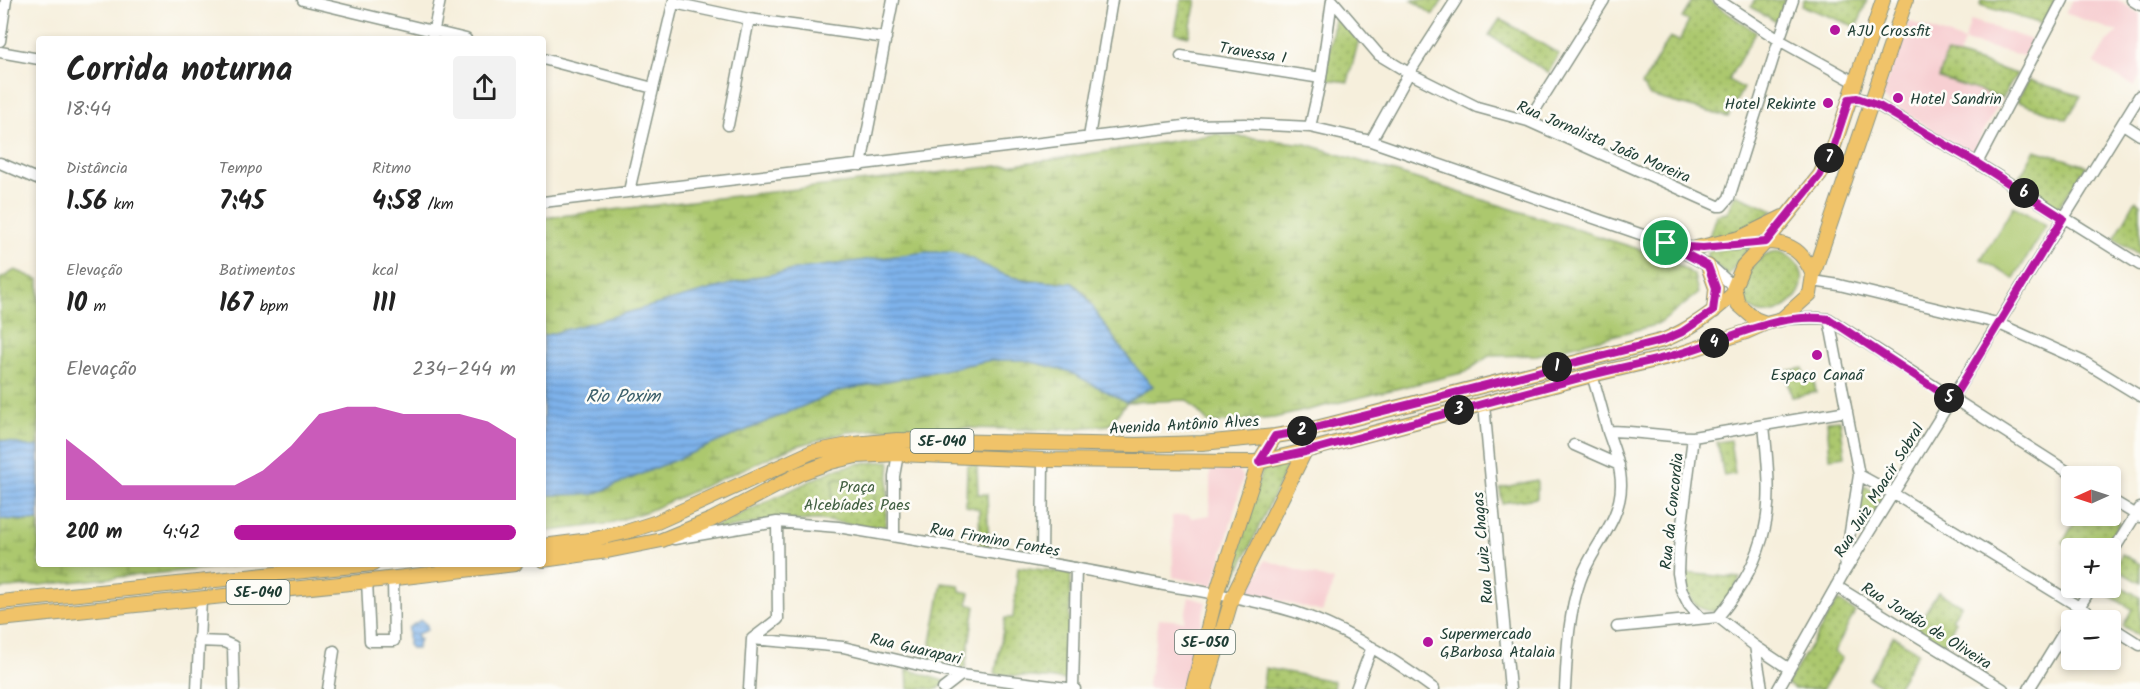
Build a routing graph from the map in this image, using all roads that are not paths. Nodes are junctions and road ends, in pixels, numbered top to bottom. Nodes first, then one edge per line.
1 (6, 0) edge
2 (303, 0) edge
3 (440, 0) edge
4 (893, 0) edge
5 (1112, 0) edge
6 (1332, 0) edge
7 (1456, 0) edge
8 (1604, 0) edge
9 (1718, 0) edge
10 (1793, 0) edge
11 (1883, 0) edge
12 (1906, 0) edge
13 (2063, 0) edge
14 (2132, 0) edge
15 (674, 2) edge
16 (2140, 5) edge
17 (749, 19) junction
18 (433, 35) edge
19 (886, 38) junction
20 (1779, 40) junction
21 (0, 41) edge
22 (0, 52) edge
23 (1181, 56) dead end
24 (36, 58) edge
25 (546, 60) edge
26 (1409, 73) junction
27 (1321, 78) junction
28 (1855, 82) junction
29 (653, 88) junction
30 (2140, 95) edge
31 (1849, 99) junction
32 (1872, 102) junction
33 (1528, 121) junction
34 (2123, 124) junction
35 (728, 125) dead end
36 (1311, 127) junction
37 (2140, 135) edge
38 (1089, 137) junction
39 (1371, 141) junction
40 (0, 163) edge
41 (1977, 163) junction
42 (861, 165) junction
43 (36, 179) edge
44 (630, 191) junction
45 (546, 202) edge
46 (1788, 215) junction
47 (2063, 218) junction
48 (1765, 242) junction
49 (1666, 243) junction
50 (1696, 248) junction
51 (1708, 266) junction
52 (2140, 266) edge
53 (1813, 278) junction
54 (1734, 290) junction
55 (1713, 311) junction
56 (1782, 319) junction
57 (1829, 319) junction
58 (1766, 323) junction
59 (1999, 324) junction
60 (1592, 375) junction
61 (2140, 396) edge
62 (1952, 400) junction
63 (1484, 404) junction
64 (1847, 411) junction
65 (1764, 425) junction
66 (1608, 430) junction
67 (1297, 432) junction
68 (1275, 436) junction
69 (1693, 437) junction
70 (1574, 445) dead end
71 (1305, 452) junction
72 (898, 454) junction
73 (1043, 460) junction
74 (1259, 462) junction
75 (1619, 465) junction
76 (2061, 468) edge
77 (1859, 475) junction
78 (1894, 494) junction
79 (2121, 504) edge
80 (2139, 513) edge
81 (777, 522) junction
82 (1851, 524) junction
83 (894, 536) junction
84 (1867, 537) junction
85 (662, 540) junction
86 (2121, 540) edge
87 (546, 546) edge
88 (546, 560) edge
89 (1042, 562) junction
90 (344, 567) edge
91 (491, 567) edge
92 (1076, 568) junction
93 (1843, 574) junction
94 (393, 579) junction
95 (367, 582) junction
96 (1836, 586) junction
97 (1216, 595) junction
98 (201, 598) junction
99 (1232, 598) junction
100 (2085, 598) edge
101 (0, 602) edge
102 (2079, 607) junction
103 (2084, 610) edge
104 (1700, 617) junction
105 (1718, 617) junction
106 (0, 619) edge
107 (777, 619) junction
108 (1617, 627) dead end
109 (2121, 633) edge
110 (752, 639) junction
111 (781, 640) junction
112 (198, 641) junction
113 (2140, 645) edge
114 (1755, 646) junction
115 (1372, 647) junction
116 (334, 651) dead end
117 (1777, 660) junction
118 (1788, 668) junction
119 (1759, 672) junction
120 (961, 675) junction
121 (197, 689) edge
122 (234, 689) edge
123 (328, 689) edge
124 (749, 689) edge
125 (944, 689) edge
126 (1074, 689) edge
127 (1193, 689) edge
128 (1205, 689) edge
129 (1356, 689) edge
130 (1434, 689) edge
131 (1510, 689) edge
132 (1565, 689) edge
133 (1758, 689) edge
134 (1778, 689) edge
135 (2003, 689) edge
136 (2029, 689) edge

1 - 21 street
2 - 18 street
3 - 18 street
4 - 19 street
5 - 38 street
6 - 26 street, Rua Jornalista João Moreira
6 - 27 street
7 - 26 street
8 - 33 street
9 - 20 street
10 - 20 street
11 - 28 main road, SE-040
12 - 32 main road, SE-040
13 - 41 street
14 - 16 street
15 - 17 street
15 - 29 street
17 - 19 street
17 - 35 street
19 - 42 street
20 - 28 street
20 - 33 street, Rua Jornalista João Moreira
22 - 24 street
23 - 27 street, Travessa I
25 - 29 street
26 - 33 street, Rua Jornalista João Moreira
26 - 39 street
27 - 36 street
28 - 31 main road, SE-040
29 - 44 street
30 - 34 street, Rua Juiz Moacir Sobral
31 - 32 street
31 - 46 main road, SE-040
32 - 41 street
32 - 53 main road, SE-040
34 - 37 street
34 - 47 street, Rua Juiz Moacir Sobral
36 - 38 street
36 - 39 street
38 - 42 street
39 - 49 street
40 - 43 street
41 - 47 street
42 - 44 street
44 - 45 street
46 - 48 main road, SE-040
46 - 50 main road
47 - 52 street
47 - 59 street, Rua Juiz Moacir Sobral
48 - 50 street
48 - 53 main road
48 - 54 main road, SE-040
49 - 50 street
49 - 51 street
51 - 54 street
51 - 55 main road
53 - 56 main road, SE-040
53 - 59 street
54 - 55 main road, Avenida Antônio Alves / SE-040
54 - 58 main road
55 - 67 main road, Avenida Antônio Alves / SE-040
56 - 57 street
56 - 58 main road, SE-040
57 - 62 street
57 - 64 street
58 - 60 main road, Avenida Antônio Alves / SE-040
59 - 61 street
59 - 62 street, Rua Juiz Moacir Sobral
60 - 63 main road, Avenida Antônio Alves / SE-040
60 - 66 street
62 - 76 street
62 - 78 street, Rua Juiz Moacir Sobral
63 - 71 main road, Avenida Antônio Alves / SE-040
63 - 131 street, Rua Luiz Chagas
64 - 65 street
64 - 77 street
65 - 69 street
65 - 105 street
66 - 69 street
66 - 75 street
67 - 68 main road, Avenida Antônio Alves / SE-040
67 - 71 main road
68 - 74 main road
68 - 87 main road, Avenida Antônio Alves / SE-040
69 - 104 street, Rua da Concordia
70 - 75 street
71 - 74 main road, Avenida Antônio Alves / SE-040
71 - 99 main road
72 - 73 main road, Avenida Antônio Alves / SE-040
72 - 83 street
72 - 85 main road, Avenida Antônio Alves / SE-040
73 - 74 main road, Avenida Antônio Alves / SE-040
73 - 89 street
74 - 97 main road
75 - 132 street
77 - 78 street
77 - 82 street
78 - 84 street, Rua Juiz Moacir Sobral
78 - 102 street
79 - 80 street
80 - 86 street
81 - 83 street, Rua Firmino Fontes
81 - 85 street, Rua Firmino Fontes
81 - 107 street
82 - 84 street
82 - 93 street
83 - 89 street, Rua Firmino Fontes
84 - 93 street, Rua Juiz Moacir Sobral
85 - 88 main road, SE-040
89 - 92 street, Rua Firmino Fontes
90 - 101 main road, SE-040
91 - 94 main road, SE-040
92 - 97 street, Rua Firmino Fontes
92 - 126 street
93 - 96 street, Rua Juiz Moacir Sobral
94 - 95 main road, SE-040
94 - 95 street
95 - 98 main road, SE-040
96 - 118 street, Rua Juiz Moacir Sobral
96 - 135 street, Rua Jordão de Oliveira
97 - 99 street, Rua Firmino Fontes
97 - 127 main road, SE-050
98 - 106 main road, SE-040
98 - 112 street
99 - 115 street, Rua Firmino Fontes
99 - 128 main road
100 - 102 street
102 - 103 street
102 - 136 street
104 - 105 street
104 - 108 street
105 - 114 street
107 - 110 street
107 - 111 street
109 - 113 street
110 - 111 street, Rua Guarapari
110 - 124 street
111 - 120 street, Rua Guarapari
112 - 121 street
112 - 122 street
114 - 117 street
114 - 119 street
115 - 129 street
115 - 130 street, Rua Firmino Fontes
116 - 123 street
117 - 118 street
117 - 119 street
118 - 134 street, Rua Juiz Moacir Sobral
119 - 133 street
120 - 125 street
120 - 126 street, Rua Guarapari
133 - 134 street

